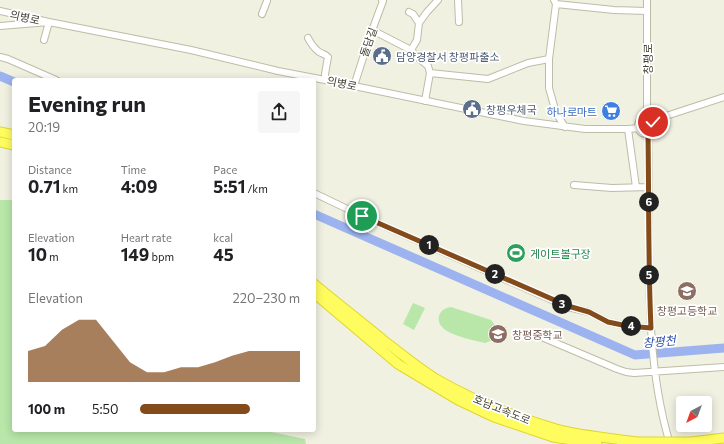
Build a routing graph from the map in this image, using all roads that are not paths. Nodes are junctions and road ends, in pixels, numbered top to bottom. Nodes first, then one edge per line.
1 (382, 0) edge
2 (438, 0) edge
3 (458, 0) edge
4 (647, 0) edge
5 (267, 1) edge
6 (555, 2) edge
7 (0, 11) edge
8 (647, 11) junction
9 (409, 12) dead end
10 (262, 14) dead end
11 (49, 22) junction
12 (459, 22) dead end
13 (419, 23) junction
14 (0, 26) edge
15 (372, 30) junction
16 (308, 38) dead end
17 (44, 40) dead end
18 (411, 50) junction
19 (0, 57) edge
20 (549, 59) junction
21 (430, 73) junction
22 (51, 78) edge
23 (315, 78) edge
24 (316, 78) edge
25 (325, 80) junction
26 (354, 86) junction
27 (724, 97) edge
28 (425, 101) junction
29 (647, 119) junction
30 (654, 124) junction
31 (565, 127) junction
32 (638, 128) junction
33 (628, 129) junction
34 (0, 132) edge
35 (648, 134) junction
36 (12, 135) edge
37 (0, 142) edge
38 (12, 145) edge
39 (574, 185) dead end
40 (636, 187) junction
41 (649, 187) junction
42 (316, 194) edge
43 (316, 286) edge
44 (316, 295) edge
45 (651, 330) junction
46 (537, 335) dead end
47 (724, 367) edge
48 (654, 371) junction
49 (724, 438) edge
50 (597, 444) edge
51 (670, 444) edge

1 - 15 street, 돌담길
2 - 13 street
3 - 12 street
4 - 8 street, 창평로
5 - 10 street
6 - 8 street
6 - 20 street
7 - 11 street, 의병로
8 - 29 street, 창평로
9 - 13 street
11 - 14 street
11 - 17 street
11 - 23 street, 의병로
13 - 18 street
15 - 18 street
15 - 26 street, 돌담길
16 - 25 street
18 - 21 street
19 - 22 street
20 - 21 street
20 - 31 street
21 - 28 street
24 - 25 street, 의병로
25 - 26 street, 의병로
26 - 28 street, 의병로
27 - 30 street
28 - 31 street, 의병로
29 - 30 street
29 - 32 street
30 - 35 street
31 - 33 street, 의병로
32 - 33 street, 의병로
32 - 35 street
33 - 40 street
34 - 36 highway
35 - 41 street
37 - 38 highway
39 - 40 street
40 - 41 street
41 - 45 street
42 - 45 street
43 - 49 highway, 호남고속도로, bridge
44 - 50 highway, 호남고속도로
45 - 48 street
46 - 48 street
47 - 48 street
48 - 51 street

